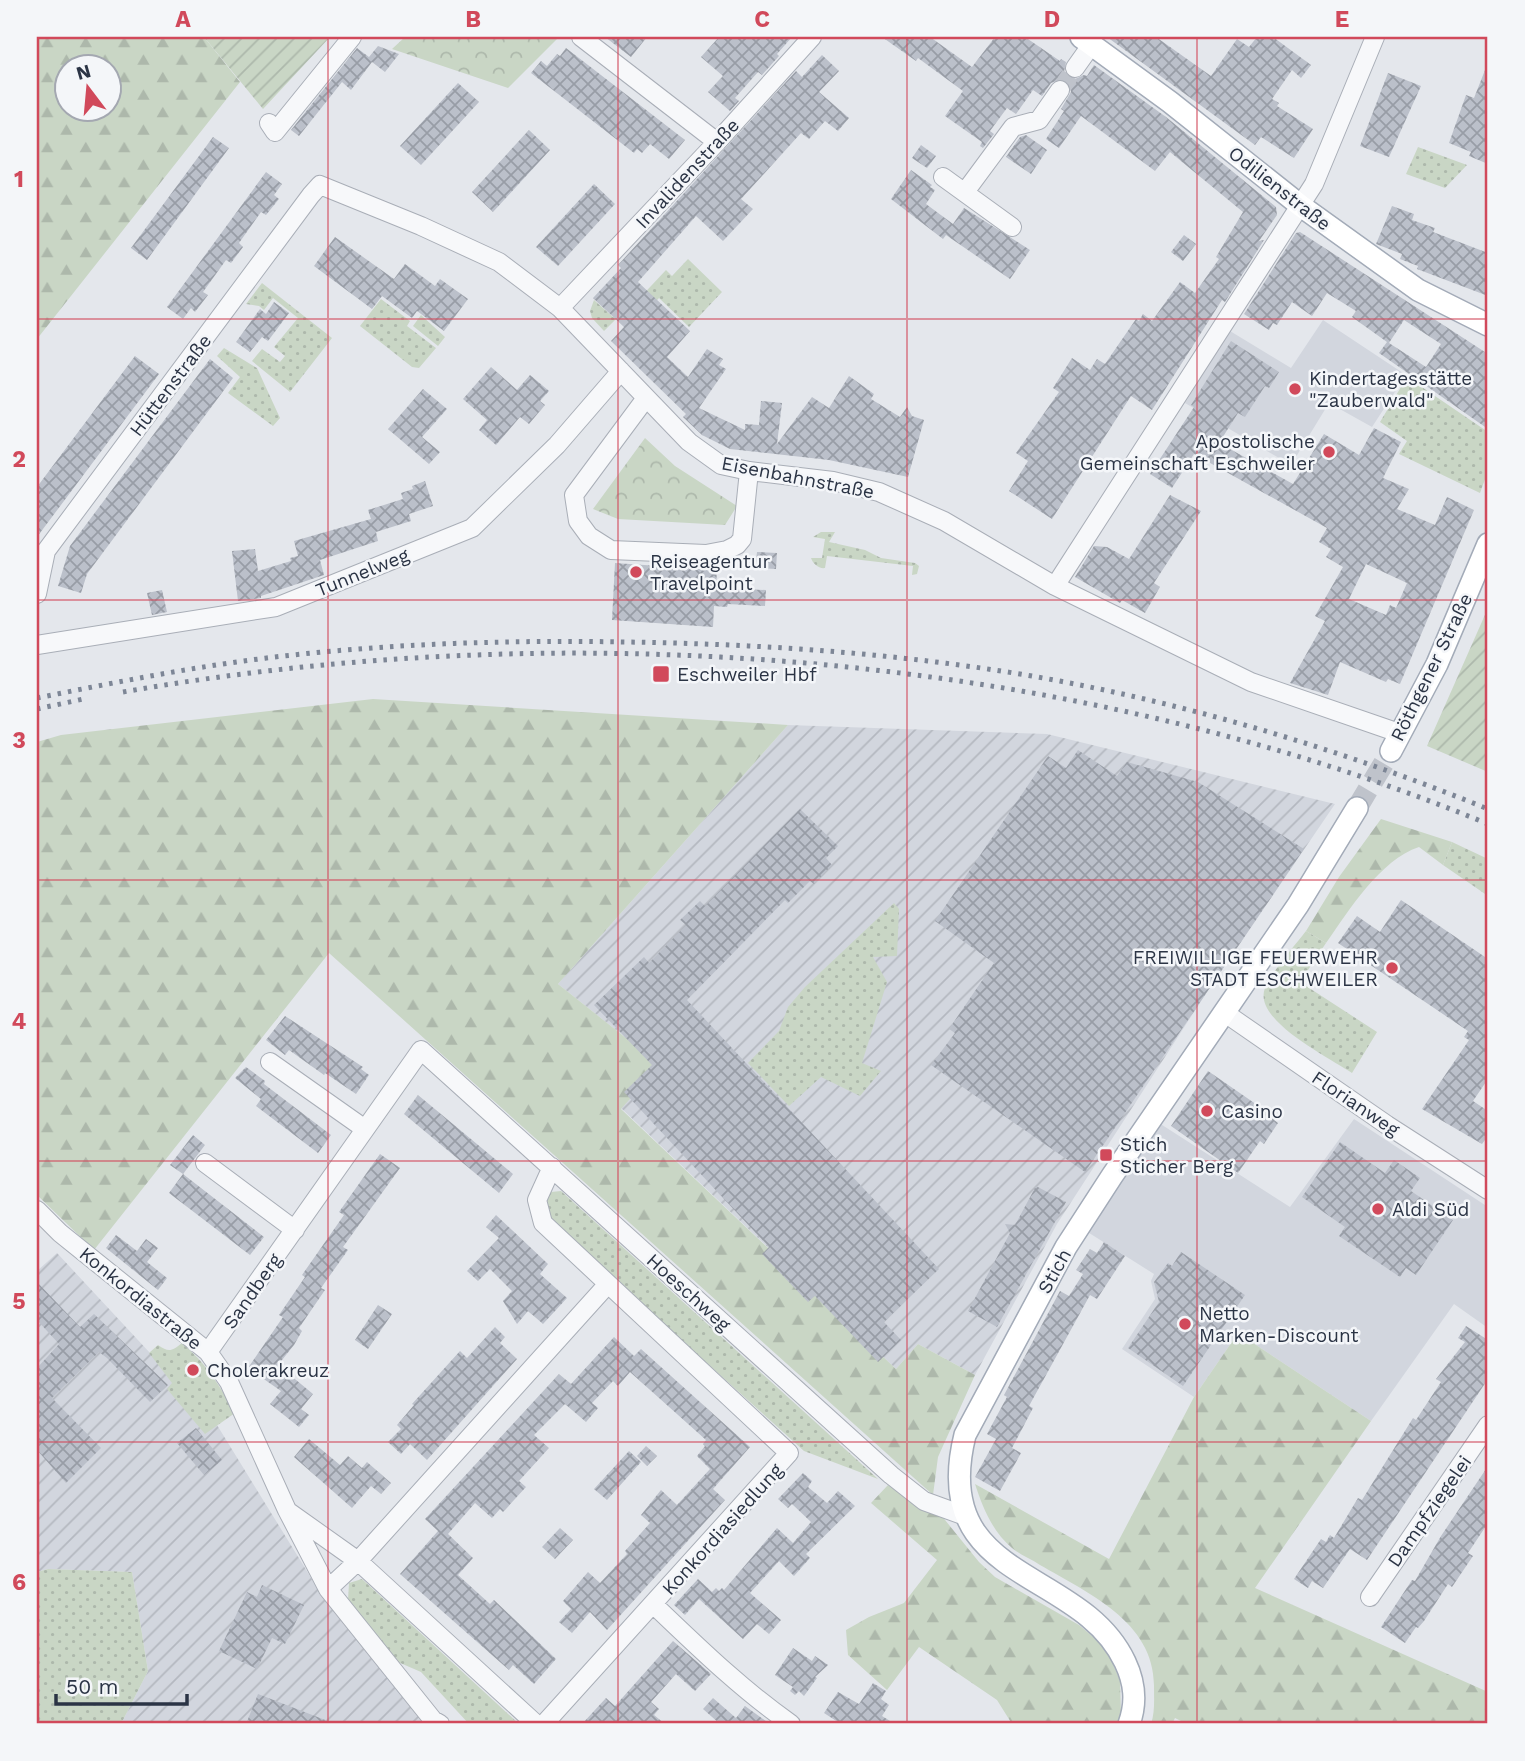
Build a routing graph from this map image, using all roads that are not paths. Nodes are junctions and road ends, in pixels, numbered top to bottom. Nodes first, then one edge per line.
1 (352, 37) edge
2 (581, 37) edge
3 (812, 37) edge
4 (1375, 37) edge
5 (1086, 40) edge
6 (1075, 68) tunnel mouth
7 (1060, 90) tunnel mouth
8 (269, 122) dead end
9 (718, 142) junction
10 (943, 177) dead end
11 (320, 186) joint
12 (968, 188) junction
13 (1301, 206) junction
14 (1013, 226) dead end
15 (560, 309) junction
16 (1488, 325) edge
17 (621, 371) junction
18 (646, 398) junction
19 (749, 471) junction
20 (1488, 544) edge
21 (1055, 586) junction
22 (37, 594) edge
23 (37, 645) edge
24 (1395, 742) joint
25 (1357, 808) tunnel mouth
26 (1225, 1013) junction
27 (421, 1049) joint
28 (270, 1062) dead end
29 (366, 1129) junction
30 (205, 1163) dead end
31 (552, 1167) junction
32 (1488, 1190) edge
33 (37, 1210) edge
34 (295, 1230) junction
35 (607, 1285) junction
36 (208, 1352) junction
37 (1488, 1425) edge
38 (287, 1510) junction
39 (968, 1517) junction
40 (358, 1561) junction
41 (328, 1589) junction
42 (1370, 1597) dead end
43 (654, 1605) junction
44 (440, 1724) edge
45 (536, 1724) edge
46 (544, 1724) edge
47 (791, 1724) edge
48 (1129, 1724) edge

1 - 8 street
2 - 9 street
3 - 9 street, Invalidenstraße
4 - 13 street
5 - 6 street
5 - 13 main road, Odilienstraße
7 - 12 street
9 - 15 street, Invalidenstraße
10 - 12 street
11 - 15 street, Eisenbahnstraße
11 - 22 street, Hüttenstraße
12 - 14 street
13 - 16 main road, Odilienstraße
13 - 21 street
15 - 17 street, Eisenbahnstraße
17 - 18 street, Eisenbahnstraße
17 - 23 street, Tunnelweg
18 - 19 street, Eisenbahnstraße
18 - 19 street
19 - 21 street, Eisenbahnstraße
20 - 24 main road, Röthgener Straße
21 - 24 street, Eisenbahnstraße
25 - 26 main road, Stich
26 - 32 street, Florianweg
26 - 39 main road, Stich
27 - 29 street, Sandberg
27 - 31 street, Hoeschweg
28 - 29 street
29 - 34 street, Sandberg
30 - 34 street
31 - 35 street, Konkordiasiedlung
31 - 39 street, Hoeschweg
33 - 36 street, Konkordiastraße
34 - 36 street, Sandberg
35 - 40 street
35 - 43 street, Konkordiasiedlung
36 - 38 street, Konkordiastraße
37 - 42 street, Dampfziegelei
38 - 40 street, Konkordiastraße
38 - 41 street, Konkordiastraße
39 - 48 main road, Stich
40 - 41 street
40 - 45 street, Konkordiastraße
41 - 44 street, Konkordiastraße
43 - 46 street, Konkordiasiedlung
43 - 47 street

